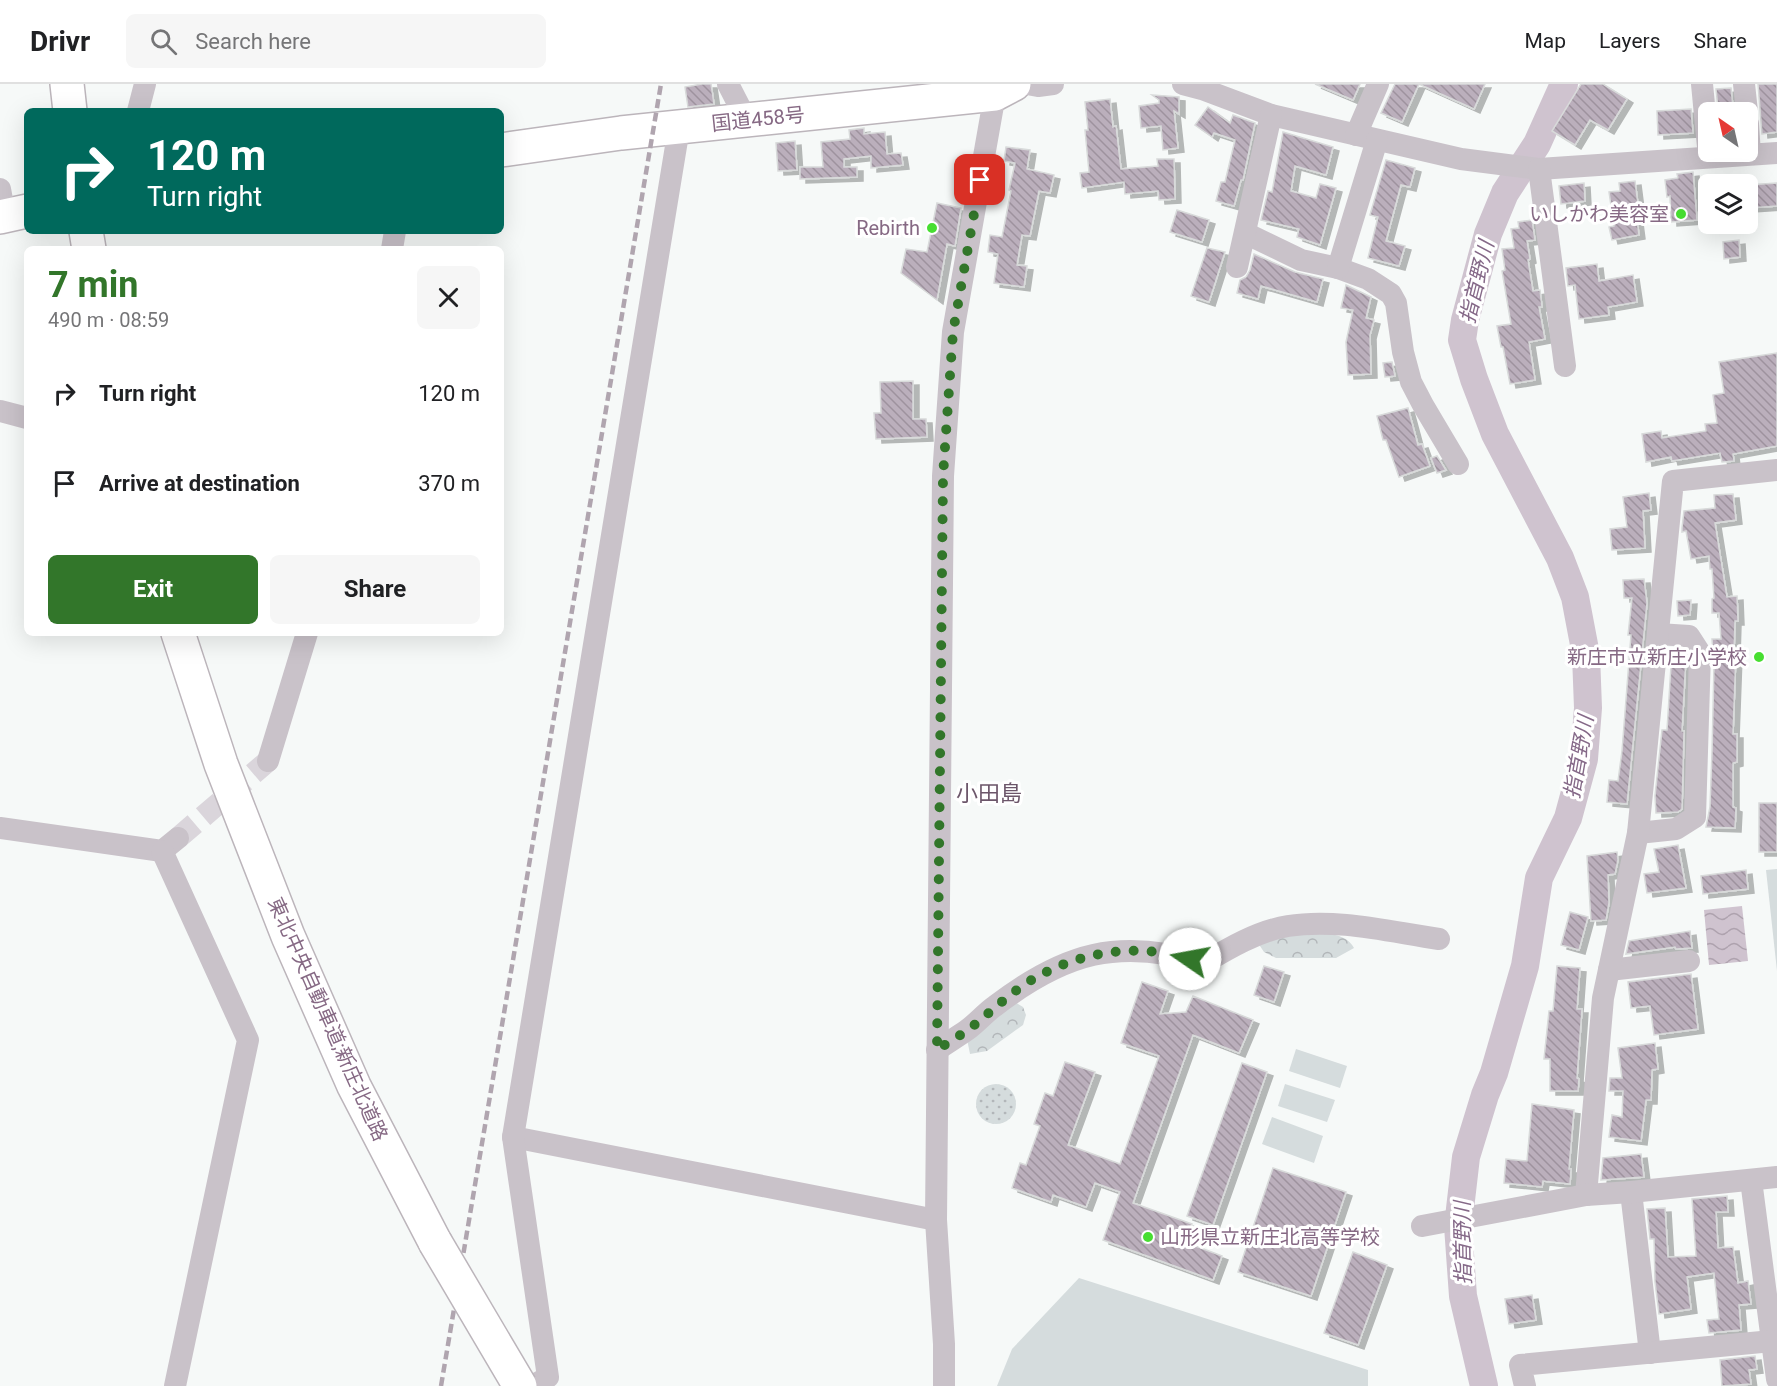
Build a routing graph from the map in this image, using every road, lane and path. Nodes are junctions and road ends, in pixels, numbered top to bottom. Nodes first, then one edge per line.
1 (67, 84) edge
2 (145, 84) edge
3 (728, 84) edge
4 (1027, 84) edge
5 (1053, 84) edge
6 (1183, 84) edge
7 (1378, 84) edge
8 (1702, 84) edge
9 (1744, 84) edge
10 (1004, 89) edge
11 (1704, 102) edge
12 (1746, 102) edge
13 (70, 108) edge
14 (139, 108) edge
15 (1272, 116) junction
16 (747, 121) junction
17 (678, 128) junction
18 (1366, 137) junction
19 (504, 150) edge
20 (1777, 153) edge
21 (1758, 154) edge
22 (1698, 158) edge
23 (1539, 169) junction
24 (1245, 233) junction
25 (1237, 267) dead end
26 (1338, 268) junction
27 (1564, 366) dead end
28 (0, 411) edge
29 (24, 417) edge
30 (1458, 464) dead end
31 (1777, 470) edge
32 (1658, 634) junction
33 (179, 636) edge
34 (306, 636) edge
35 (268, 761) tunnel mouth
36 (0, 828) edge
37 (1638, 833) junction
38 (1439, 939) dead end
39 (1689, 961) dead end
40 (1609, 970) junction
41 (937, 1050) junction
42 (513, 1137) junction
43 (1777, 1177) edge
44 (1751, 1180) junction
45 (1631, 1192) junction
46 (1586, 1195) junction
47 (936, 1220) junction
48 (1422, 1226) dead end
49 (1772, 1341) junction
50 (1650, 1353) junction
51 (1777, 1379) edge
52 (175, 1386) edge
53 (520, 1386) edge
54 (532, 1386) edge
55 (944, 1386) edge
56 (1525, 1386) edge

1 - 13 highway
2 - 14 street
3 - 16 street
4 - 5 street
6 - 15 street
7 - 18 street
8 - 11 street
9 - 12 street
10 - 16 highway, 国道458号
10 - 41 street
15 - 18 street
15 - 24 street
16 - 17 highway, 国道458号
17 - 19 highway, 国道458号
17 - 42 street
18 - 23 street
18 - 26 street
20 - 21 street
22 - 23 street
23 - 27 street
24 - 25 street
24 - 26 street
26 - 30 street
28 - 29 street
31 - 32 street
32 - 37 street
32 - 37 street
33 - 53 highway, 東北中央自動車道;新庄北道路, bridge
34 - 35 street
36 - 52 street
37 - 40 street
38 - 41 street
39 - 40 street
40 - 46 street
41 - 47 street
42 - 47 street
42 - 54 street
43 - 44 street
44 - 45 street
44 - 49 street
45 - 46 street
45 - 50 street
46 - 48 street
47 - 55 street
49 - 50 street
49 - 51 street
50 - 56 street

